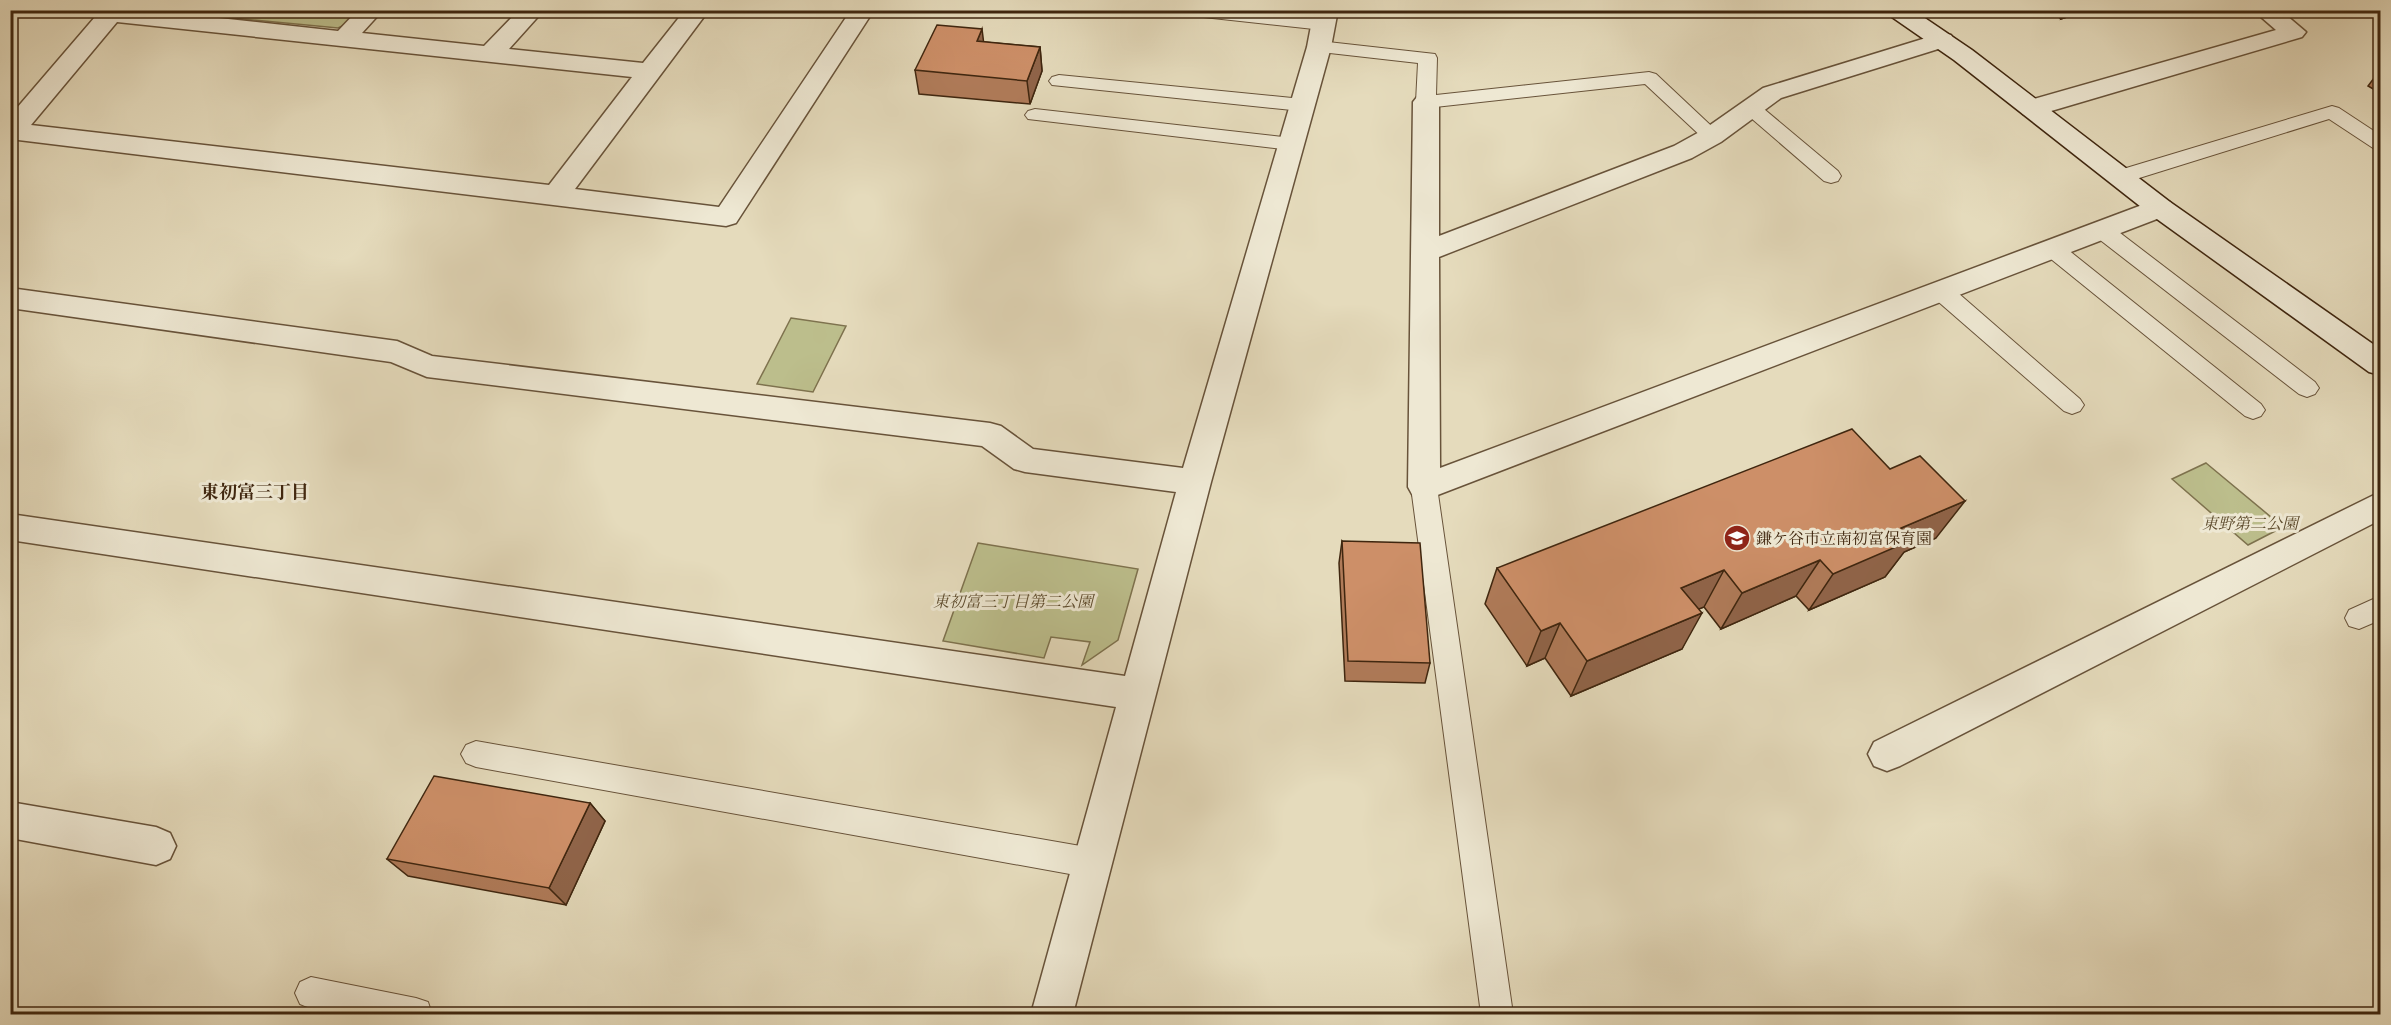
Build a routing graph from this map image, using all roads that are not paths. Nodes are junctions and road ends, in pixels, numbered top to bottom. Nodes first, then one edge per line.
1 (372, 10) edge
2 (533, 10) edge
3 (698, 10) edge
4 (863, 10) edge
5 (1185, 10) edge
6 (1897, 10) edge
7 (2264, 10) edge
8 (112, 12) edge
9 (1323, 27) edge
10 (343, 39) junction
11 (1942, 40) junction
12 (490, 54) junction
13 (649, 71) junction
14 (1059, 81) dead end
15 (1426, 102) junction
16 (1302, 105) junction
17 (1751, 108) junction
18 (2032, 108) junction
19 (1035, 115) dead end
20 (11, 131) edge
21 (1713, 136) junction
22 (1291, 144) junction
23 (2380, 144) edge
24 (1831, 176) dead end
25 (2120, 177) junction
26 (556, 195) junction
27 (2160, 208) junction
28 (2103, 231) junction
29 (2054, 250) junction
30 (1426, 252) junction
31 (1942, 292) junction
32 (10, 298) edge
33 (2380, 364) edge
34 (2307, 388) dead end
35 (2072, 405) dead end
36 (2253, 410) dead end
37 (1194, 482) junction
38 (1424, 487) junction
39 (2380, 506) edge
40 (10, 527) edge
41 (1138, 694) junction
42 (476, 754) dead end
43 (1887, 754) dead end
44 (10, 820) edge
45 (156, 846) dead end
46 (1092, 863) junction
47 (311, 993) dead end
48 (416, 1014) edge
49 (1052, 1014) edge
50 (1497, 1014) edge

1 - 10 street
2 - 12 street
3 - 13 street
4 - 26 street
5 - 9 lane
6 - 11 street
7 - 18 street
8 - 10 street
8 - 20 street
9 - 15 lane
9 - 16 street
10 - 12 street
11 - 17 street
11 - 18 street
12 - 13 street
13 - 26 street
14 - 16 lane
15 - 21 lane
15 - 30 street
16 - 22 street
17 - 21 street
17 - 24 lane
18 - 25 street
19 - 22 lane
20 - 26 street
21 - 30 street
22 - 37 street
23 - 25 lane
25 - 27 street
27 - 28 street
27 - 33 street
28 - 29 street
28 - 34 lane
29 - 31 street
29 - 36 lane
30 - 38 street
31 - 35 lane
31 - 38 street
32 - 37 street
37 - 41 street
38 - 50 lane
39 - 43 street
40 - 41 street
41 - 46 street
42 - 46 lane
44 - 45 street
46 - 49 street
47 - 48 lane

